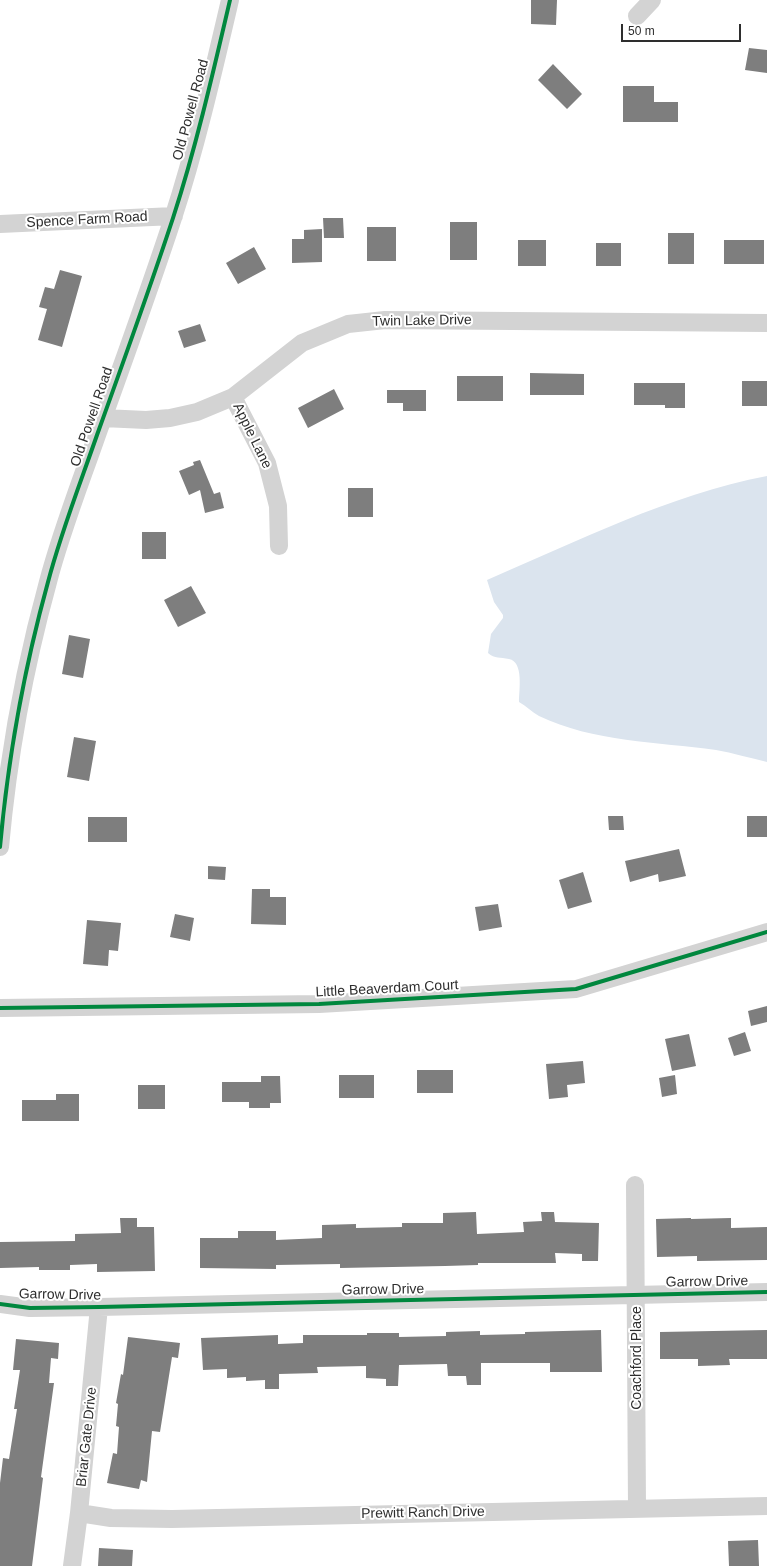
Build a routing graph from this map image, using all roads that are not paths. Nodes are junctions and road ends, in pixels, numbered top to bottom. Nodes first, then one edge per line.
1 (230, 0) edge
2 (652, 0) edge
3 (637, 16) dead end
4 (174, 216) junction
5 (0, 224) edge
6 (767, 323) edge
7 (233, 397) junction
8 (103, 418) junction
9 (279, 546) dead end
10 (0, 847) edge
11 (767, 932) edge
12 (0, 1008) edge
13 (635, 1185) dead end
14 (767, 1292) edge
15 (636, 1295) junction
16 (0, 1304) edge
17 (100, 1307) junction
18 (767, 1506) edge
19 (637, 1508) junction
20 (79, 1513) junction
21 (72, 1566) edge

1 - 4 street, Old Powell Road
2 - 3 street
4 - 5 street, Spence Farm Road
4 - 8 street, Old Powell Road
6 - 7 street, Twin Lake Drive
7 - 8 street, Twin Lake Drive
7 - 9 street, Apple Lane
8 - 10 street, Old Powell Road
11 - 12 street, Little Beaverdam Court
13 - 15 street, Coachford Place
14 - 15 street, Garrow Drive
15 - 17 street, Garrow Drive
15 - 19 street, Coachford Place
16 - 17 street, Garrow Drive
17 - 20 street, Briar Gate Drive
18 - 19 street, Prewitt Ranch Drive
19 - 20 street, Prewitt Ranch Drive
20 - 21 street, Briar Gate Drive

